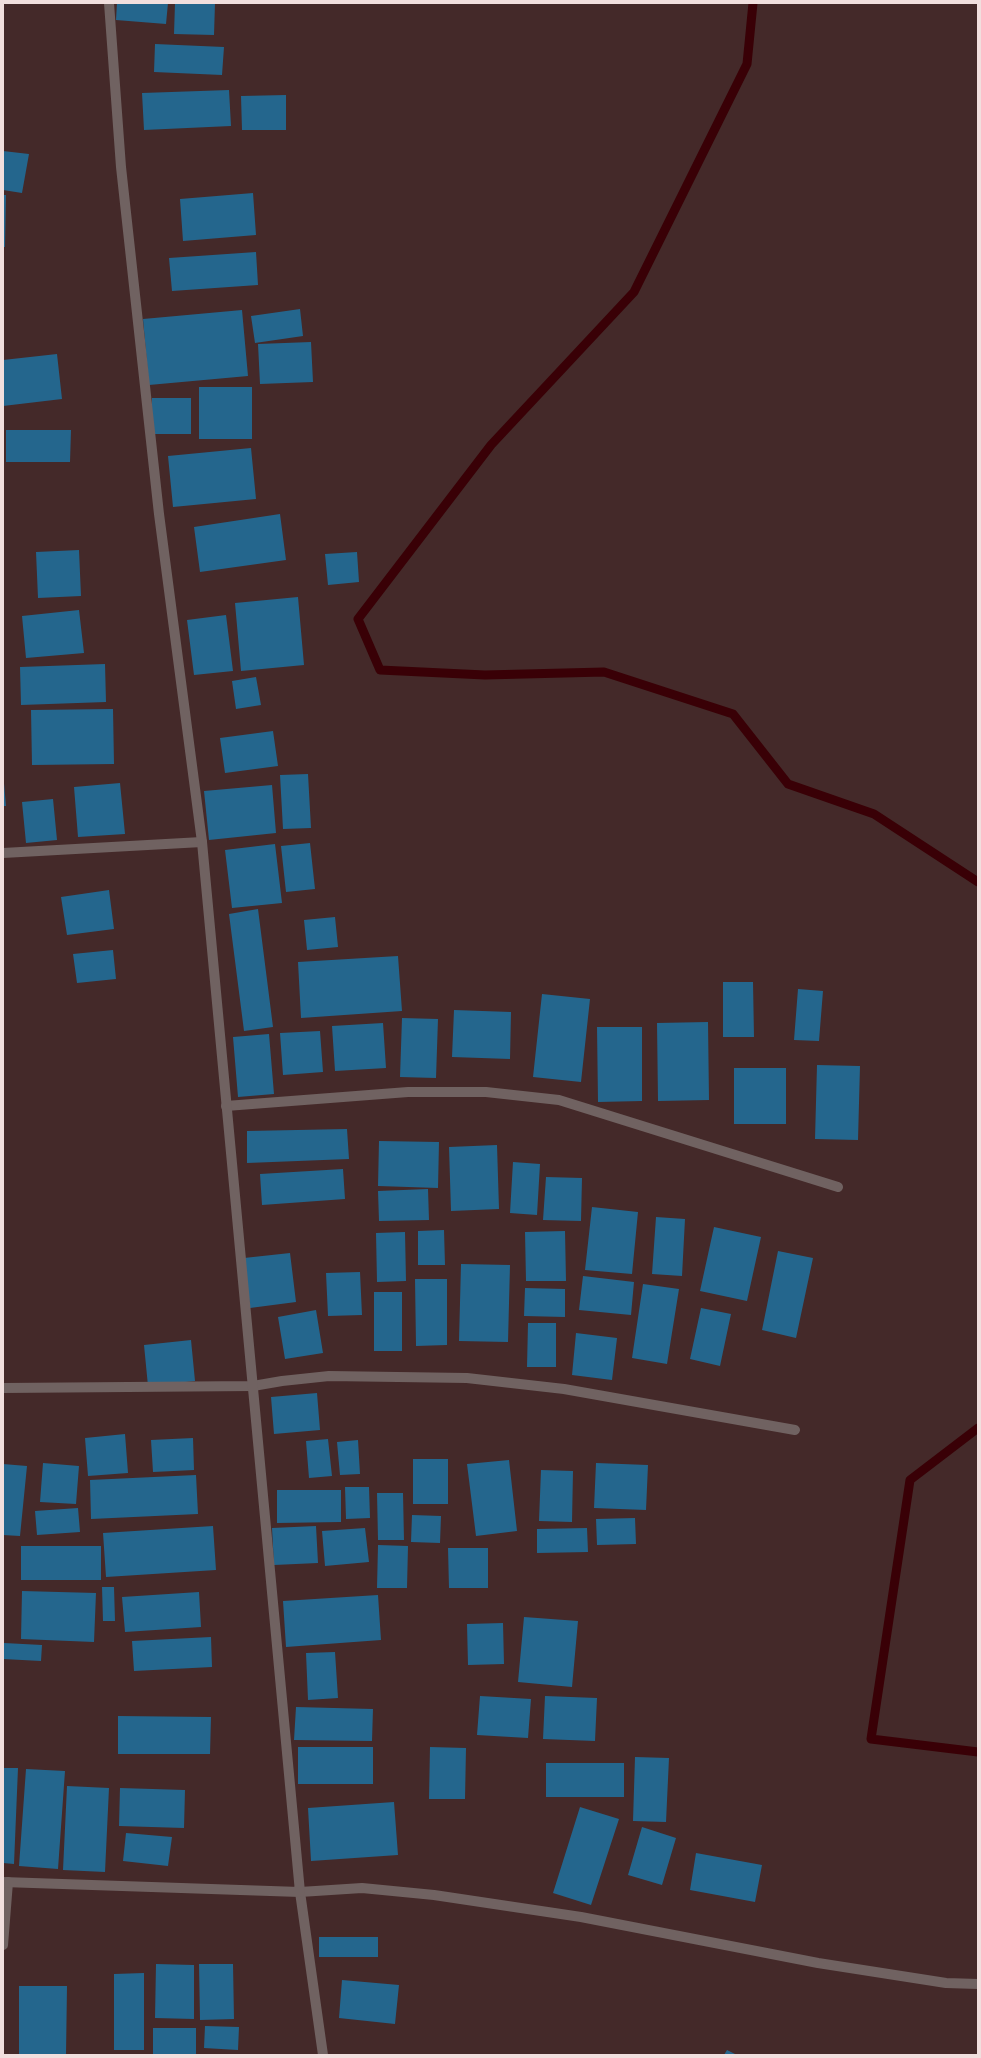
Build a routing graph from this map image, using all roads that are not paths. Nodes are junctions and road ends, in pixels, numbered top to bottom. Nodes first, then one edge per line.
1 (109, 3) edge
2 (202, 842) junction
3 (3, 853) edge
4 (226, 1106) junction
5 (838, 1187) dead end
6 (253, 1386) junction
7 (3, 1388) edge
8 (795, 1430) dead end
9 (5, 1882) edge
10 (300, 1892) junction
11 (3, 1945) edge
12 (978, 1984) edge
13 (323, 2055) edge

1 - 2 street
2 - 3 street
2 - 4 street
4 - 5 street
4 - 6 street
6 - 7 street
6 - 8 street
6 - 10 street
9 - 10 street
9 - 11 street
10 - 12 street
10 - 13 street

